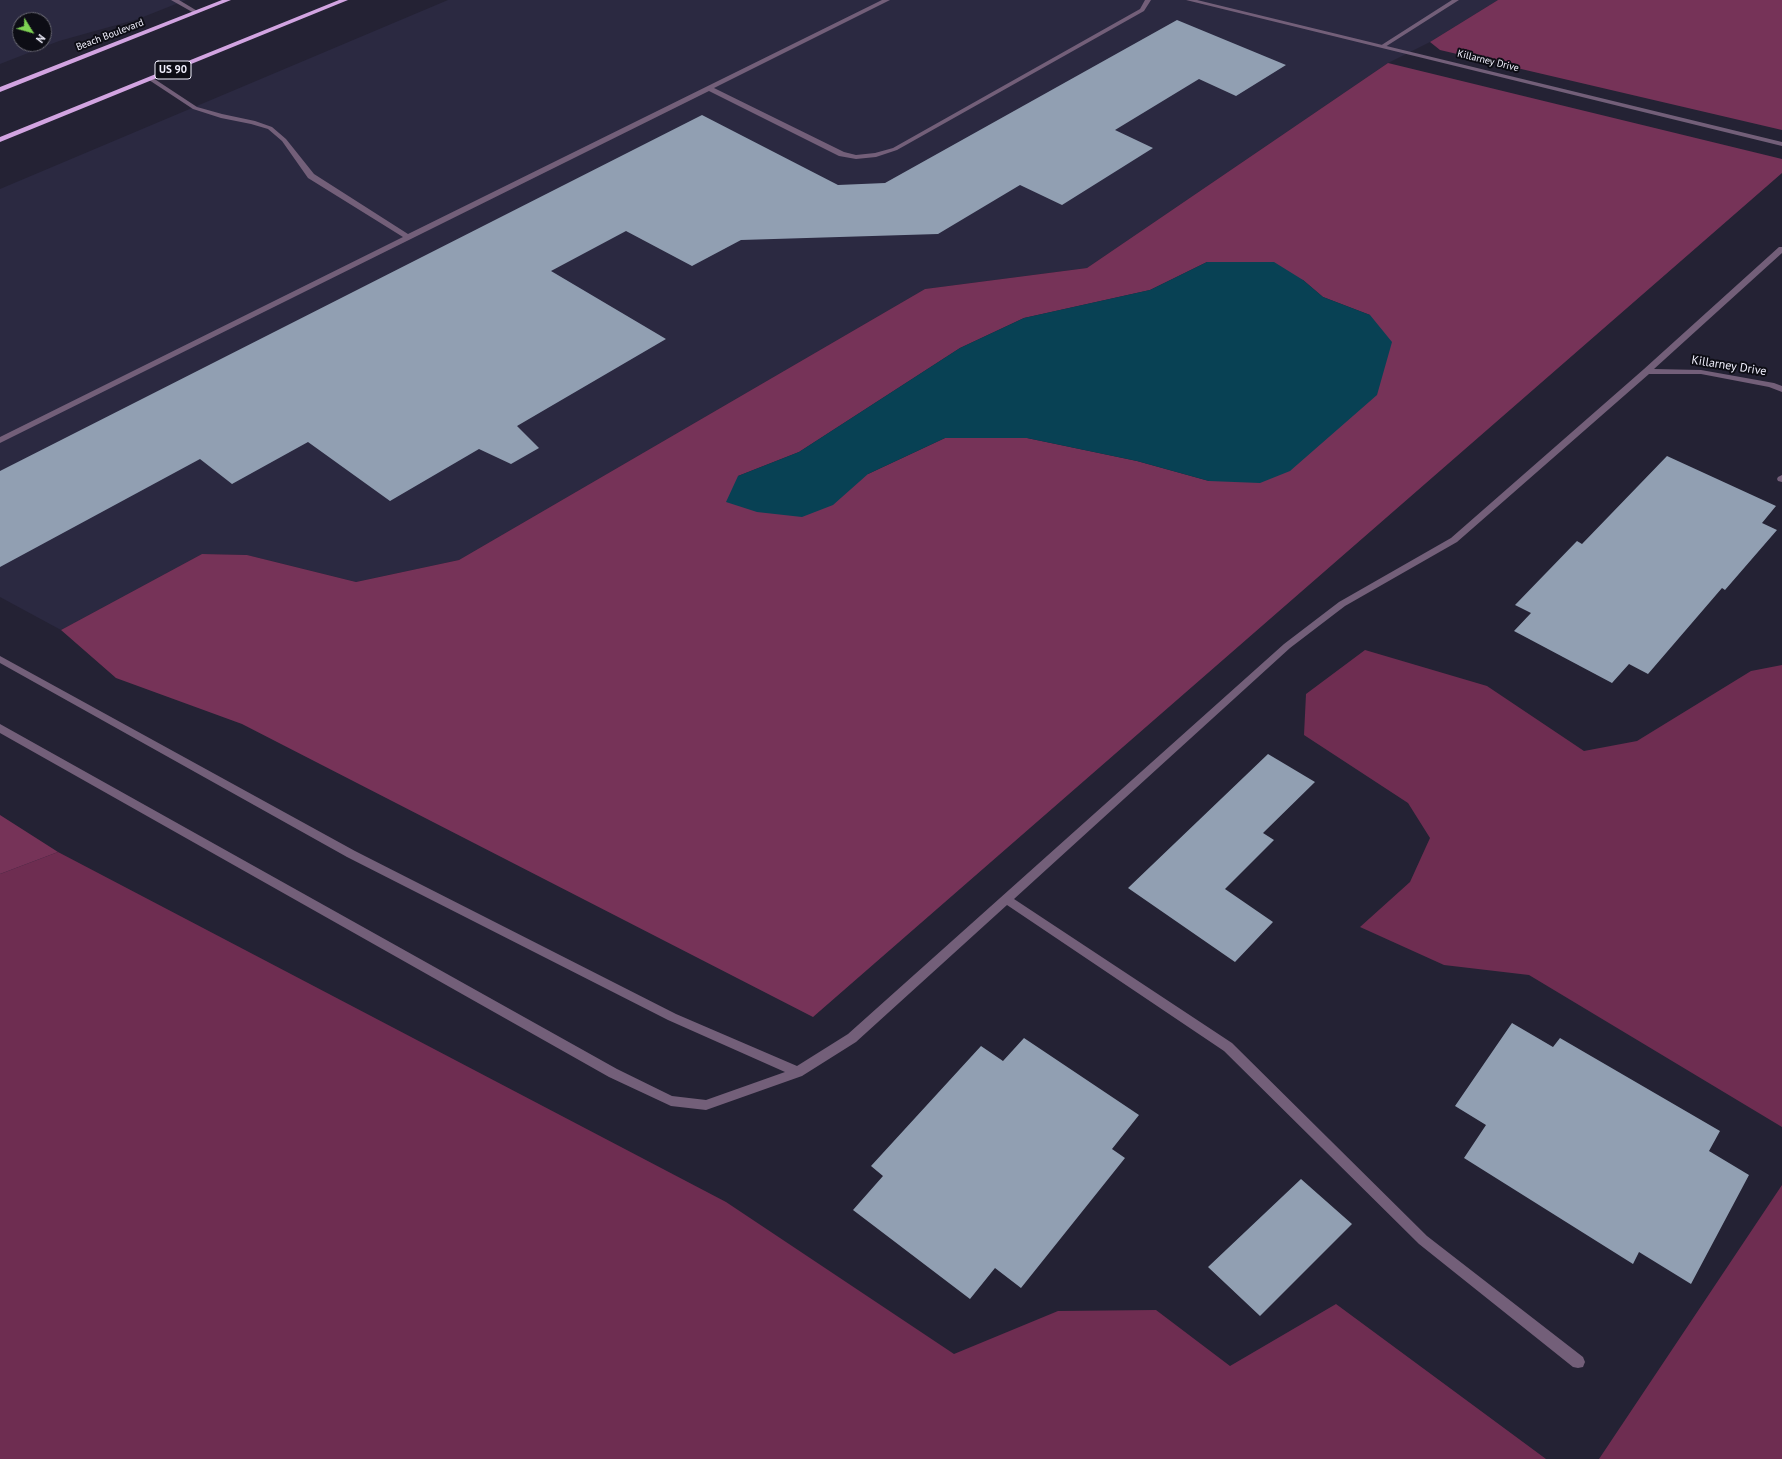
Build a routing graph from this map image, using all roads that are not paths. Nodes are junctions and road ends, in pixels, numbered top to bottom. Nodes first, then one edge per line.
1 (174, 0) edge
2 (228, 0) edge
3 (345, 0) edge
4 (887, 0) edge
5 (1148, 0) edge
6 (1189, 0) edge
7 (1456, 0) edge
8 (196, 12) junction
9 (1383, 46) junction
10 (151, 79) junction
11 (708, 88) junction
12 (0, 90) edge
13 (0, 140) edge
14 (1782, 144) edge
15 (409, 238) junction
16 (1782, 250) edge
17 (1647, 371) junction
18 (1782, 389) edge
19 (0, 440) edge
20 (0, 659) edge
21 (0, 728) edge
22 (1006, 899) junction
23 (798, 1072) junction
24 (1578, 1362) dead end

1 - 8 street
2 - 8 highway, Beach Boulevard
3 - 10 highway, US 90
4 - 11 street
5 - 11 street
6 - 9 street, Killarney Drive
7 - 9 street
8 - 12 highway, Beach Boulevard
9 - 14 street, Killarney Drive
10 - 13 highway, US 90
10 - 15 street
11 - 15 street
15 - 19 street
16 - 17 street
17 - 18 street, Killarney Drive
17 - 22 street
20 - 23 street
21 - 23 street
22 - 23 street
22 - 24 street

